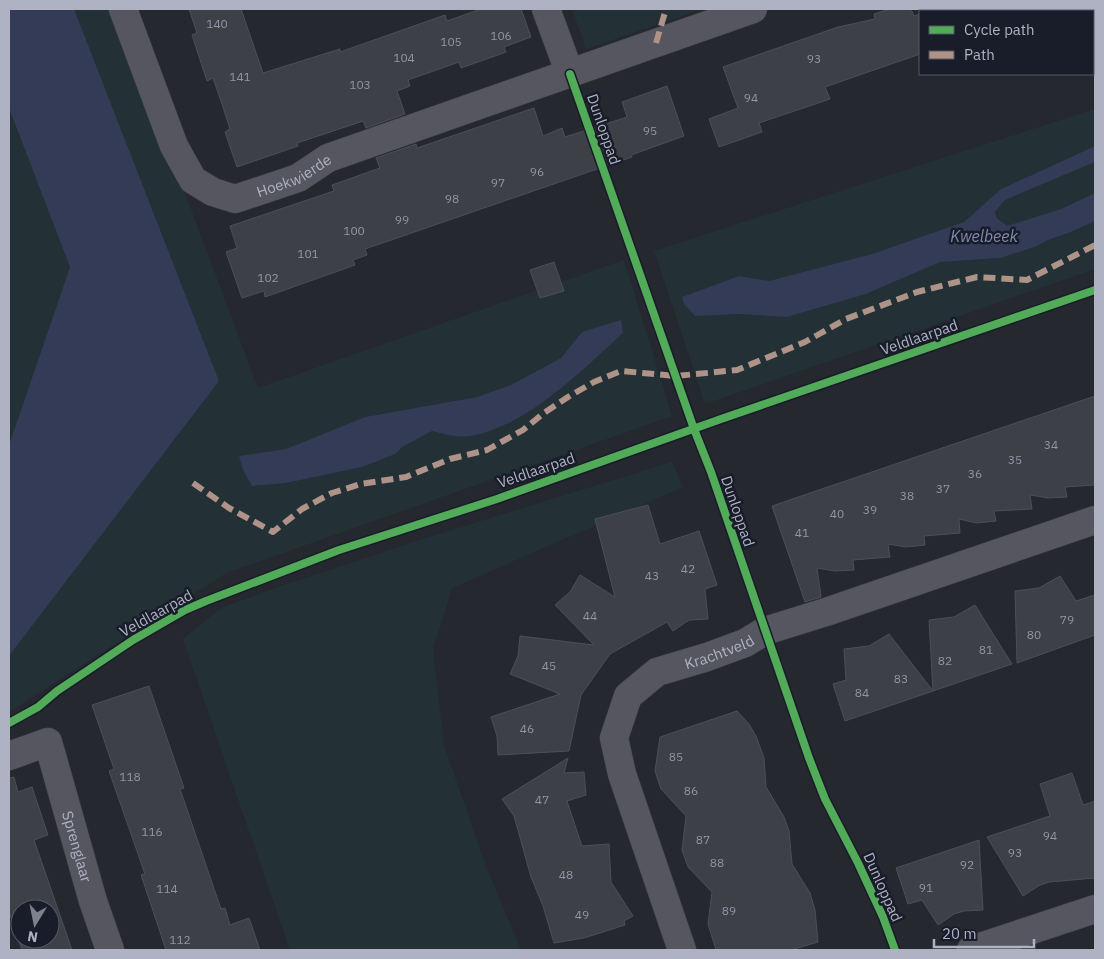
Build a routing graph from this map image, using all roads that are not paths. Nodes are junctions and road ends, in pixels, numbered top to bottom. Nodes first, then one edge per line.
1 (123, 9) edge
2 (546, 9) edge
3 (753, 9) edge
4 (570, 74) junction
5 (1095, 520) edge
6 (9, 756) edge
7 (1095, 909) edge
8 (110, 950) edge
9 (682, 950) edge
10 (971, 950) edge

1 - 4 street, Hoekwierde
2 - 4 street
3 - 4 street, Hoekwierde
5 - 9 street, Krachtveld
6 - 8 street, Sprenglaar
7 - 10 street

